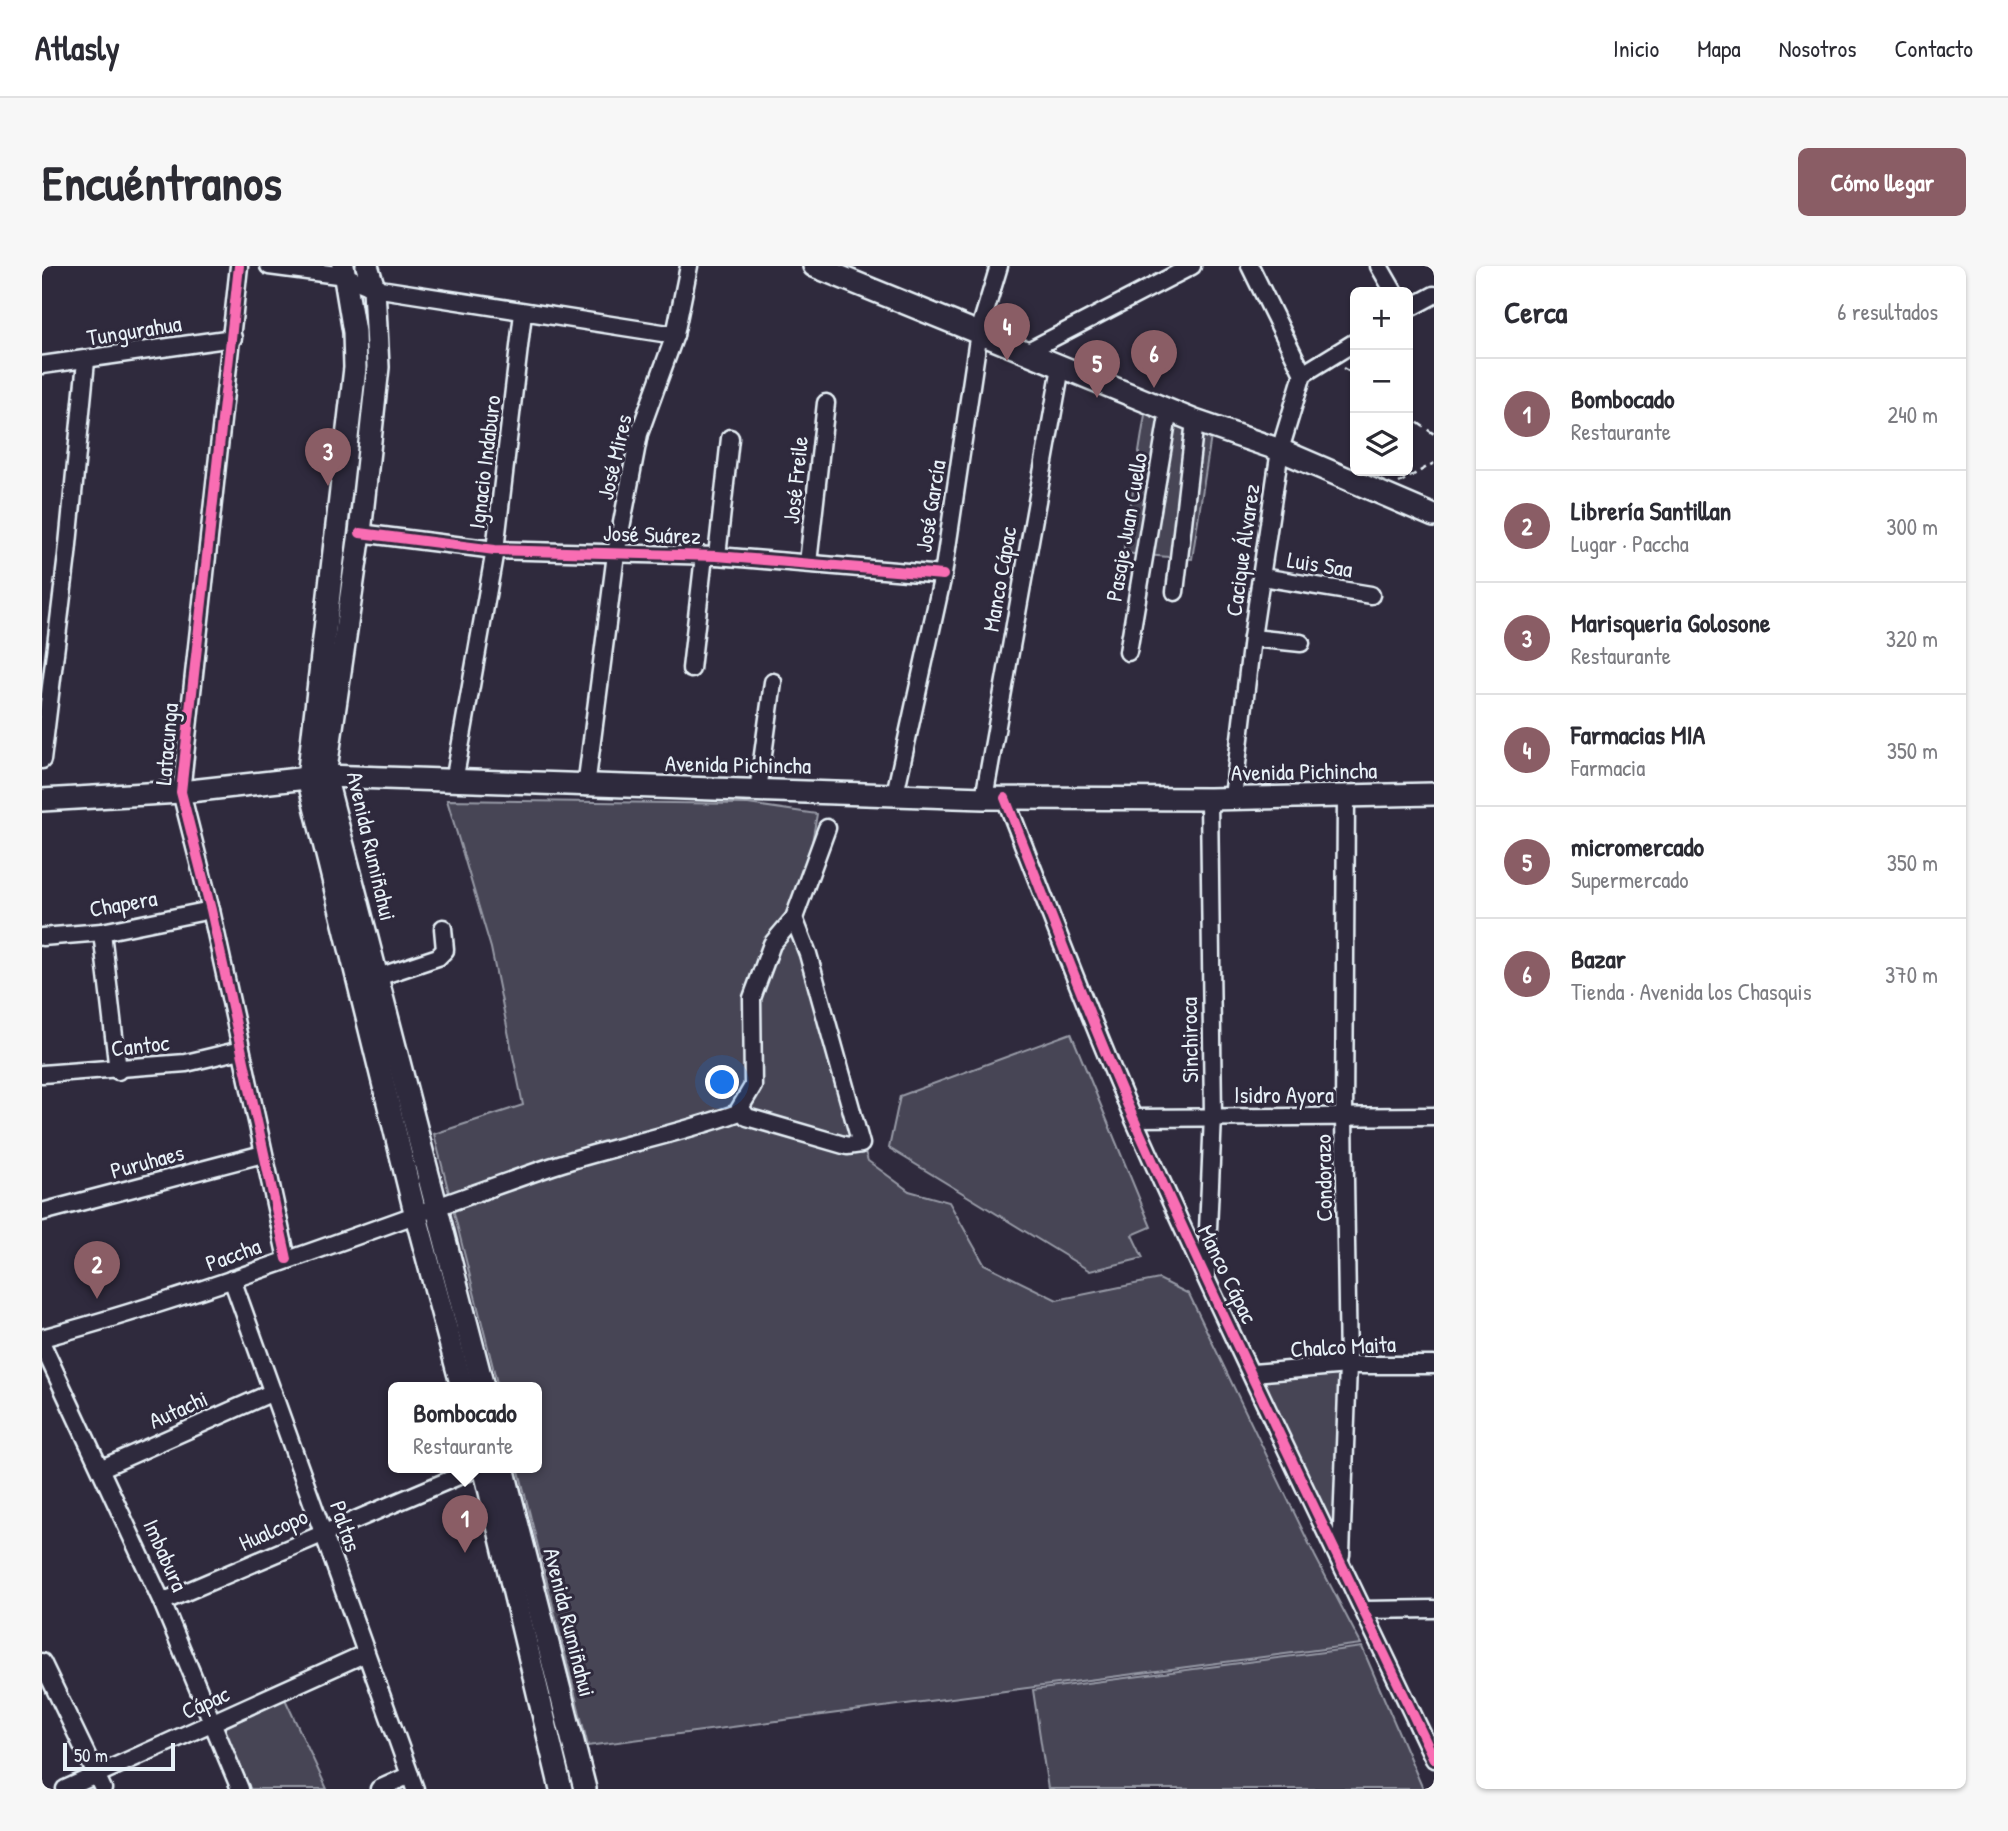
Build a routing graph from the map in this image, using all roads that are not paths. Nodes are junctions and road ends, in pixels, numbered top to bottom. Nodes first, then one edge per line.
1 (239, 266) edge
2 (269, 266) edge
3 (367, 266) edge
4 (690, 266) edge
5 (814, 266) edge
6 (999, 266) edge
7 (1192, 266) edge
8 (1250, 266) edge
9 (1379, 266) edge
10 (344, 271) edge
11 (1391, 287) edge
12 (374, 288) junction
13 (1434, 295) edge
14 (1413, 306) edge
15 (523, 313) junction
16 (979, 332) junction
17 (675, 335) junction
18 (233, 338) junction
19 (1350, 345) edge
20 (1026, 352) junction
21 (86, 361) junction
22 (42, 365) edge
23 (1061, 367) junction
24 (1303, 374) junction
25 (826, 403) dead end
26 (1169, 410) junction
27 (1195, 421) junction
28 (730, 438) dead end
29 (1280, 450) junction
30 (1434, 516) edge
31 (360, 533) junction
32 (495, 550) junction
33 (616, 554) junction
34 (710, 556) junction
35 (808, 562) junction
36 (943, 575) junction
37 (1262, 577) junction
38 (1175, 592) dead end
39 (1371, 595) dead end
40 (1252, 638) junction
41 (1301, 643) dead end
42 (1128, 652) dead end
43 (691, 669) dead end
44 (773, 682) dead end
45 (42, 760) edge
46 (317, 777) junction
47 (454, 782) junction
48 (586, 788) junction
49 (758, 791) junction
50 (181, 792) junction
51 (895, 794) junction
52 (1434, 794) edge
53 (1233, 797) junction
54 (1346, 797) junction
55 (994, 798) junction
56 (1209, 799) junction
57 (42, 800) edge
58 (827, 828) dead end
59 (211, 909) junction
60 (794, 918) junction
61 (443, 928) dead end
62 (102, 932) junction
63 (42, 937) edge
64 (378, 977) junction
65 (241, 1050) junction
66 (118, 1071) junction
67 (42, 1074) edge
68 (745, 1113) junction
69 (1213, 1116) junction
70 (1434, 1116) edge
71 (1344, 1117) junction
72 (1134, 1118) junction
73 (263, 1154) junction
74 (42, 1212) edge
75 (440, 1214) junction
76 (416, 1216) junction
77 (287, 1259) junction
78 (232, 1279) junction
79 (1206, 1281) junction
80 (42, 1338) edge
81 (42, 1344) edge
82 (1348, 1365) junction
83 (1434, 1365) edge
84 (1253, 1373) junction
85 (461, 1382) edge
86 (482, 1382) edge
87 (273, 1392) junction
88 (102, 1468) junction
89 (467, 1473) edge
90 (483, 1473) edge
91 (505, 1473) edge
92 (324, 1531) junction
93 (1341, 1558) junction
94 (162, 1602) junction
95 (1434, 1609) edge
96 (1364, 1610) junction
97 (364, 1654) junction
98 (42, 1661) edge
99 (213, 1724) junction
100 (1434, 1759) edge
101 (99, 1782) edge
102 (412, 1782) edge
103 (65, 1789) edge
104 (240, 1789) edge
105 (379, 1789) edge
106 (561, 1789) edge
107 (585, 1789) edge

1 - 18 street, Latacunga
2 - 10 street
3 - 12 main road, Avenida Rumiñahui
4 - 17 street, José Mires
5 - 16 main road
6 - 16 street, José García
7 - 20 street
8 - 24 street
9 - 11 street
10 - 12 street
10 - 46 main road, Avenida Rumiñahui
12 - 15 street
12 - 31 main road, Avenida Rumiñahui
13 - 14 street
15 - 17 street
15 - 32 street, Ignacio Indaburo
16 - 20 main road
16 - 36 street, José García
17 - 33 street, José Mires
18 - 21 street, Tungurahua
18 - 50 street, Latacunga
19 - 24 street
20 - 23 main road
21 - 22 street, Tungurahua
21 - 45 street
23 - 26 main road
23 - 55 street, Manco Cápac
24 - 29 street, Cacique Álvarez
25 - 35 street, José Freile
26 - 27 main road
26 - 42 street, Pasaje Juan Cuello
27 - 29 main road
27 - 38 street
28 - 34 street
29 - 30 main road
29 - 37 street, Cacique Álvarez
31 - 32 street, José Suárez
31 - 46 main road, Avenida Rumiñahui
32 - 33 street, José Suárez
32 - 47 street, Ignacio Indaburo
33 - 34 street, José Suárez
33 - 48 street, José Mires
34 - 35 street, José Suárez
34 - 43 street
35 - 36 street, José Suárez
36 - 51 street, José García
37 - 39 street, Luis Saa
37 - 40 street, Cacique Álvarez
40 - 41 street
40 - 53 street, Cacique Álvarez
44 - 49 street
46 - 47 main road, Avenida Pichincha
46 - 50 main road, Avenida Pichincha
46 - 64 main road, Avenida Rumiñahui
46 - 76 main road, Avenida Rumiñahui
47 - 48 main road, Avenida Pichincha
48 - 49 main road, Avenida Pichincha
49 - 51 main road, Avenida Pichincha
50 - 57 main road, Avenida Pichincha
50 - 59 street, Latacunga
51 - 55 main road, Avenida Pichincha
52 - 54 main road, Avenida Pichincha
53 - 54 main road, Avenida Pichincha
53 - 56 main road, Avenida Pichincha
54 - 71 street, Condorazo
55 - 56 main road, Avenida Pichincha
55 - 72 street, Manco Cápac
56 - 69 street, Sinchiroca
58 - 60 street
59 - 62 street, Chapera
59 - 65 street, Latacunga
60 - 68 street
60 - 68 street
61 - 64 street
62 - 63 street, Chapera
62 - 66 street
64 - 75 main road, Avenida Rumiñahui
65 - 66 street, Cantoc
65 - 73 street, Latacunga
66 - 67 street, Cantoc
68 - 75 street, Paccha
69 - 71 street, Isidro Ayora
69 - 72 street, Isidro Ayora
69 - 79 street, Sinchiroca
70 - 71 street, Isidro Ayora
71 - 82 street, Condorazo
72 - 79 street, Manco Cápac
73 - 74 street, Puruhaes
73 - 77 street, Latacunga
75 - 76 street, Paccha
75 - 86 main road, Avenida Rumiñahui
76 - 77 street, Paccha
76 - 85 main road, Avenida Rumiñahui
77 - 78 street, Paccha
78 - 80 street, Paccha
78 - 87 street, Paltas
79 - 84 street, Manco Cápac
81 - 88 street, Imbabura
82 - 83 street, Chalco Maita
82 - 84 street, Chalco Maita
82 - 93 street, Condorazo
84 - 93 street, Manco Cápac
87 - 88 street, Autachi
87 - 92 street, Paltas
88 - 94 street, Imbabura
89 - 92 street, Hualcopo
90 - 106 main road, Avenida Rumiñahui
91 - 107 main road, Avenida Rumiñahui
92 - 94 street, Hualcopo
92 - 97 street, Paltas
93 - 96 street, Manco Cápac
94 - 99 street, Imbabura
95 - 96 street
96 - 100 street, Manco Cápac
97 - 99 street, Cápac
97 - 102 street, Paltas
98 - 101 street
99 - 101 street, Cápac
99 - 104 street, Imbabura
101 - 103 street, Cápac
102 - 105 street

